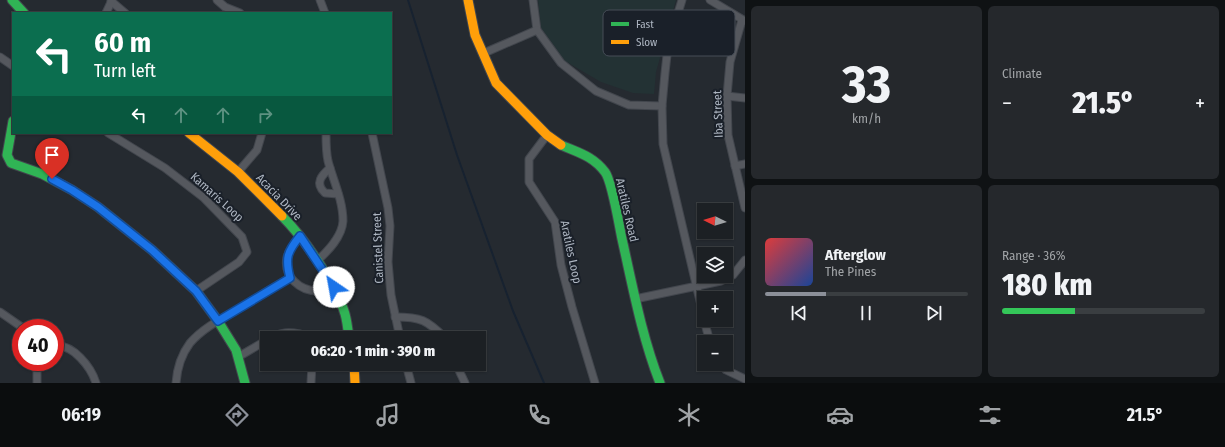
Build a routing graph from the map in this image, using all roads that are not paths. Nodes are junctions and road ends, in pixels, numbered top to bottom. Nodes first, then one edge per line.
1 (12, 0) edge
2 (111, 0) edge
3 (217, 0) edge
4 (320, 0) edge
5 (468, 0) edge
6 (533, 0) edge
7 (682, 0) edge
8 (710, 0) edge
9 (679, 10) edge
10 (727, 10) edge
11 (23, 12) edge
12 (106, 12) edge
13 (123, 12) edge
14 (237, 12) edge
15 (325, 12) edge
16 (735, 15) edge
17 (744, 20) edge
18 (537, 30) junction
19 (735, 47) edge
20 (484, 53) junction
21 (667, 56) edge
22 (732, 56) edge
23 (0, 57) edge
24 (12, 65) edge
25 (727, 96) junction
26 (745, 98) edge
27 (662, 106) junction
28 (12, 127) edge
29 (110, 134) edge
30 (190, 134) edge
31 (262, 134) edge
32 (326, 134) edge
33 (372, 134) edge
34 (547, 135) junction
35 (745, 164) edge
36 (735, 166) junction
37 (330, 168) junction
38 (238, 172) junction
39 (338, 194) junction
40 (745, 208) edge
41 (300, 236) junction
42 (745, 260) edge
43 (317, 261) junction
44 (290, 278) junction
45 (334, 287) junction
46 (696, 287) junction
47 (196, 291) junction
48 (697, 291) edge
49 (635, 299) junction
50 (0, 312) edge
51 (395, 317) junction
52 (12, 320) edge
53 (218, 321) junction
54 (348, 331) edge
55 (398, 331) edge
56 (438, 331) edge
57 (260, 344) edge
58 (64, 346) edge
59 (238, 357) junction
60 (37, 371) edge
61 (312, 371) edge
62 (354, 371) edge
63 (408, 371) edge
64 (459, 371) edge
65 (728, 371) edge
66 (745, 379) edge
67 (37, 383) edge
68 (96, 383) edge
69 (176, 383) edge
70 (246, 383) edge
71 (311, 383) edge
72 (355, 383) edge
73 (411, 383) edge
74 (465, 383) edge
75 (595, 383) edge
76 (660, 383) edge

1 - 11 street
2 - 12 street
2 - 13 street
3 - 14 street
4 - 15 street
5 - 20 street, Aratiles Road
6 - 18 street
7 - 9 street
8 - 10 street
16 - 17 street
17 - 19 street, Iba Street
18 - 20 street
18 - 27 street
20 - 34 street, Aratiles Road
21 - 27 street
22 - 25 street, Iba Street
23 - 24 street
25 - 26 street
25 - 36 street, Iba Street
27 - 46 street
28 - 47 street
29 - 47 street, Kamaris Loop
30 - 38 street, Acacia Drive
31 - 38 street
32 - 37 street
33 - 51 street, Canistel Street
34 - 49 street, Aratiles Road
34 - 75 street, Aratiles Loop
35 - 36 street
36 - 40 street, Iba Street
37 - 39 street
37 - 39 street
38 - 41 street, Acacia Drive
39 - 43 street
41 - 43 street, Acacia Drive
41 - 44 street
42 - 46 street
43 - 45 street, Acacia Drive
44 - 45 street
44 - 53 street
45 - 54 street, Acacia Drive
46 - 48 street
46 - 49 street
47 - 53 street
49 - 76 street, Aratiles Road
50 - 52 street
51 - 55 street, Canistel Street
51 - 56 street
53 - 59 street
53 - 69 street
57 - 59 street
58 - 68 street
59 - 70 street
60 - 67 street
61 - 71 street
62 - 72 street
63 - 73 street
64 - 74 street
65 - 66 street

